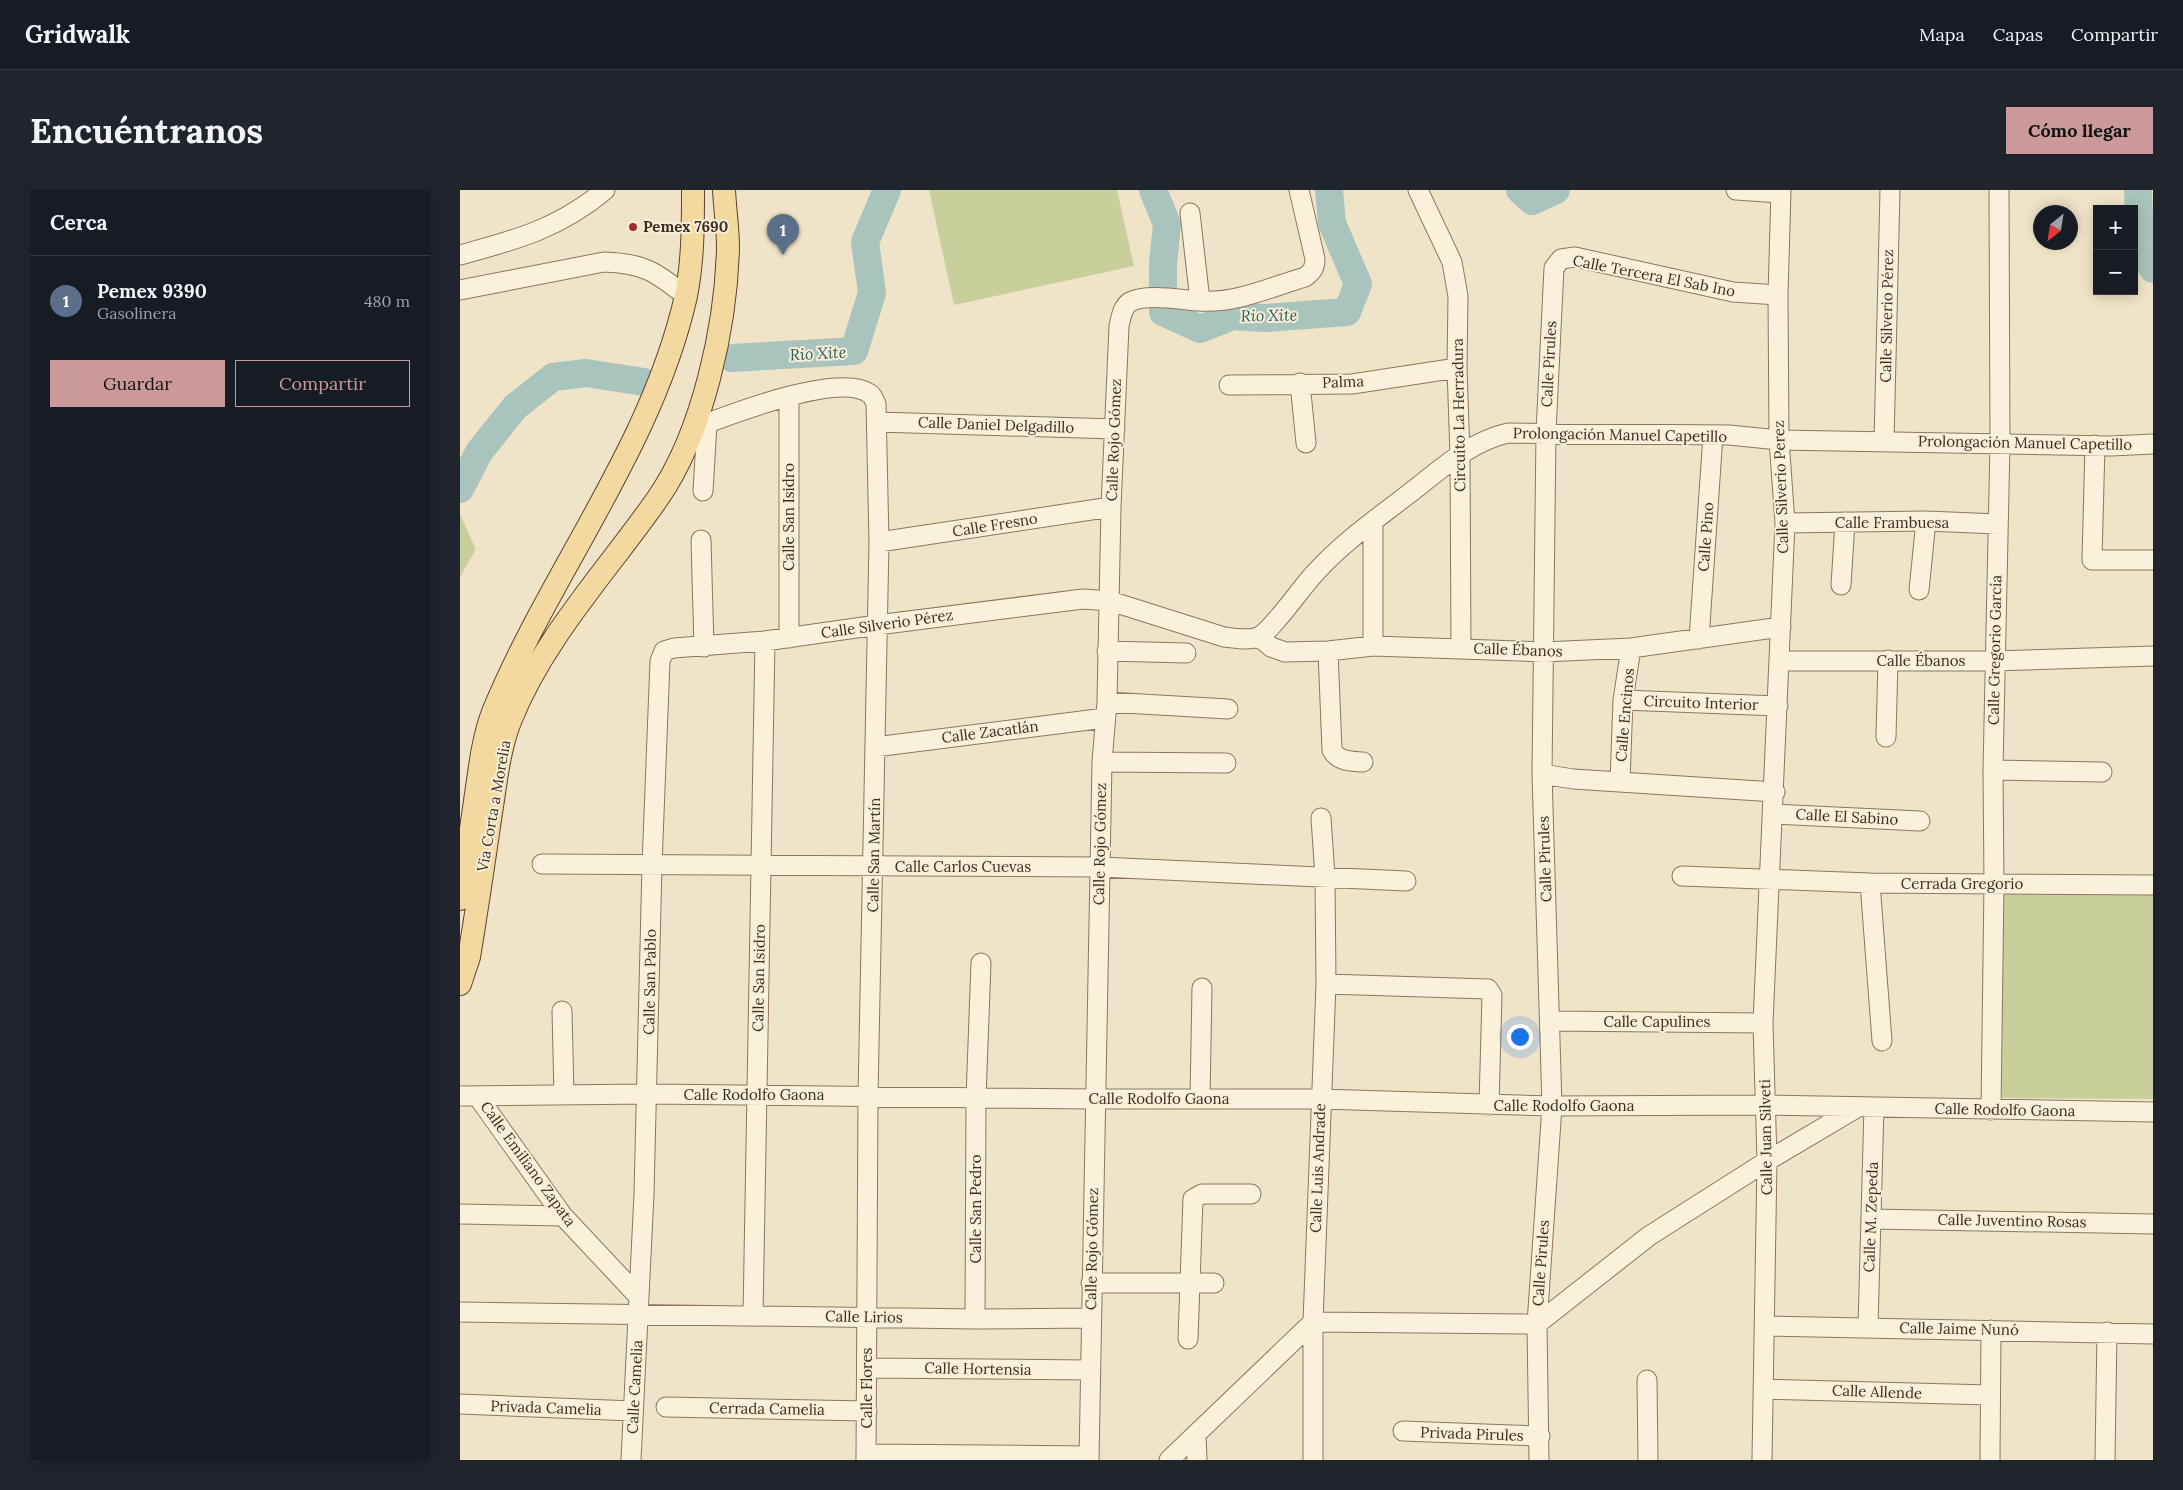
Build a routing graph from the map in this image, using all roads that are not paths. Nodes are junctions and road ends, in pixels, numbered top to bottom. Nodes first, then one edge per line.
1 (605, 190) edge
2 (693, 190) edge
3 (724, 190) edge
4 (1299, 190) edge
5 (1418, 190) edge
6 (1736, 190) edge
7 (1890, 190) edge
8 (1999, 190) edge
9 (1781, 191) edge
10 (1190, 212) dead end
11 (460, 255) edge
12 (1561, 259) joint
13 (460, 290) edge
14 (1778, 295) junction
15 (686, 296) junction
16 (1200, 301) junction
17 (1457, 368) junction
18 (1300, 383) junction
19 (1229, 385) dead end
20 (789, 396) junction
21 (877, 422) junction
22 (699, 426) junction
23 (1115, 429) junction
24 (1546, 432) junction
25 (1713, 435) junction
26 (1779, 440) junction
27 (1884, 442) junction
28 (1306, 443) dead end
29 (2000, 444) junction
30 (2153, 444) edge
31 (2095, 445) junction
32 (1460, 455) junction
33 (703, 492) dead end
34 (1111, 507) junction
35 (1926, 521) junction
36 (1373, 522) junction
37 (1845, 522) junction
38 (1785, 523) junction
39 (1998, 524) junction
40 (701, 540) dead end
41 (879, 542) junction
42 (577, 548) junction
43 (2153, 560) edge
44 (609, 564) junction
45 (1841, 585) dead end
46 (1919, 590) dead end
47 (1110, 601) junction
48 (877, 625) junction
49 (1781, 628) junction
50 (1259, 637) junction
51 (789, 638) junction
52 (1699, 639) junction
53 (765, 641) junction
54 (1373, 646) junction
55 (704, 647) junction
56 (1461, 648) junction
57 (1631, 648) junction
58 (664, 651) joint
59 (1107, 651) junction
60 (1328, 651) junction
61 (1544, 652) junction
62 (1186, 654) dead end
63 (2153, 656) edge
64 (1888, 660) junction
65 (1780, 661) junction
66 (1994, 661) junction
67 (1623, 700) junction
68 (1778, 706) junction
69 (1228, 709) dead end
70 (1106, 710) junction
71 (1886, 737) dead end
72 (875, 746) junction
73 (1102, 762) junction
74 (1364, 762) dead end
75 (1226, 763) dead end
76 (1993, 770) junction
77 (2102, 772) dead end
78 (1542, 774) junction
79 (1620, 782) junction
80 (1775, 792) junction
81 (1774, 814) junction
82 (1321, 818) dead end
83 (1920, 821) dead end
84 (542, 864) dead end
85 (652, 865) junction
86 (463, 866) edge
87 (760, 866) junction
88 (874, 866) junction
89 (1100, 867) junction
90 (1682, 876) dead end
91 (1325, 877) junction
92 (1770, 878) junction
93 (1406, 881) dead end
94 (1870, 883) junction
95 (1994, 884) junction
96 (2153, 884) edge
97 (460, 899) edge
98 (981, 963) dead end
99 (460, 984) edge
100 (1326, 984) junction
101 (1202, 988) dead end
102 (562, 1011) dead end
103 (1550, 1021) junction
104 (1763, 1023) junction
105 (1882, 1040) dead end
106 (564, 1094) junction
107 (648, 1094) junction
108 (757, 1095) junction
109 (469, 1096) edge
110 (868, 1096) junction
111 (976, 1098) junction
112 (1094, 1099) junction
113 (1200, 1099) junction
114 (1320, 1099) junction
115 (1490, 1105) junction
116 (1552, 1106) junction
117 (1767, 1106) junction
118 (1866, 1107) junction
119 (1991, 1110) junction
120 (2153, 1112) edge
121 (1767, 1161) junction
122 (1251, 1194) dead end
123 (460, 1214) edge
124 (563, 1216) junction
125 (1871, 1219) junction
126 (2153, 1224) edge
127 (1189, 1282) junction
128 (1091, 1283) junction
129 (1214, 1283) dead end
130 (639, 1305) junction
131 (460, 1312) edge
132 (753, 1316) junction
133 (867, 1317) junction
134 (1090, 1318) junction
135 (975, 1319) junction
136 (1313, 1322) junction
137 (1537, 1324) junction
138 (1764, 1326) junction
139 (1868, 1327) junction
140 (1991, 1330) junction
141 (2107, 1332) junction
142 (2153, 1334) edge
143 (1188, 1339) dead end
144 (867, 1368) junction
145 (1089, 1370) junction
146 (1647, 1380) dead end
147 (1763, 1389) junction
148 (1990, 1395) junction
149 (460, 1404) edge
150 (666, 1407) dead end
151 (633, 1411) junction
152 (867, 1411) junction
153 (1403, 1431) dead end
154 (1196, 1434) junction
155 (1540, 1436) junction
156 (866, 1457) edge
157 (1089, 1458) edge
158 (631, 1460) edge
159 (1169, 1460) edge
160 (1197, 1460) edge
161 (1313, 1460) edge
162 (1539, 1460) edge
163 (1648, 1460) edge
164 (1762, 1460) edge
165 (1990, 1460) edge
166 (2105, 1460) edge

1 - 11 street
2 - 15 main road, Via Corta a Morelia
3 - 22 main road, Via Corta a Morelia
4 - 16 street, Calle Rojo Gómez
5 - 17 street, Circuito La Herradura
6 - 9 street
7 - 27 street, Calle Silverio Pérez
8 - 29 street, Calle Gregorio García
9 - 14 street, Calle Silverio Perez
10 - 16 street
12 - 14 street, Calle Tercera El Sab Ino
12 - 24 street, Calle Pirules
13 - 15 street
14 - 26 street, Calle Silverio Perez
15 - 42 main road, Via Corta a Morelia
16 - 23 street, Calle Rojo Gómez
17 - 18 street, Palma
17 - 32 street, Circuito La Herradura
18 - 19 street, Palma
18 - 28 street
20 - 21 street, Calle San Martín
20 - 22 street
20 - 51 street, Calle San Isidro
21 - 23 street, Calle Daniel Delgadillo
21 - 41 street, Calle San Martín
22 - 33 street
22 - 44 main road, Via Corta a Morelia
23 - 34 street, Calle Rojo Gómez
24 - 25 street, Prolongación Manuel Capetillo
24 - 32 street, Prolongación Manuel Capetillo
24 - 61 street, Calle Pirules
25 - 26 street, Prolongación Manuel Capetillo
25 - 52 street, Calle Pino
26 - 27 street, Prolongación Manuel Capetillo
26 - 38 street, Calle Silverio Perez
27 - 29 street, Prolongación Manuel Capetillo
29 - 31 street, Prolongación Manuel Capetillo
29 - 39 street, Calle Gregorio García
30 - 31 street, Prolongación Manuel Capetillo
31 - 43 street
32 - 36 street, Prolongación Manuel Capetillo
32 - 56 street, Circuito La Herradura
34 - 41 street, Calle Fresno
34 - 47 street, Calle Rojo Gómez
35 - 37 street, Calle Frambuesa
35 - 39 street, Calle Frambuesa
35 - 46 street
36 - 50 street, Prolongación Manuel Capetillo
36 - 54 street
37 - 38 street, Calle Frambuesa
37 - 45 street
38 - 49 street, Calle Silverio Perez
39 - 66 street, Calle Gregorio García
40 - 55 street
41 - 48 street, Calle San Martín
42 - 44 main road
42 - 86 main road, Via Corta a Morelia
44 - 99 main road, Via Corta a Morelia
47 - 48 street, Calle Silverio Pérez
47 - 50 street
47 - 59 street, Calle Rojo Gómez
48 - 51 street, Calle Silverio Pérez
48 - 72 street, Calle San Martín
49 - 52 street, Calle Ébanos
49 - 65 street, Calle Silverio Perez
50 - 60 street, Calle Ébanos
51 - 53 street, Calle Silverio Pérez
52 - 57 street, Calle Ébanos
53 - 55 street, Calle Silverio Pérez
53 - 87 street, Calle San Isidro
54 - 56 street, Calle Ébanos
54 - 60 street, Calle Ébanos
55 - 58 street, Calle Silverio Pérez
56 - 61 street, Calle Ébanos
57 - 61 street, Calle Ébanos
57 - 67 street, Calle Encinos
58 - 85 street, Calle San Pablo
59 - 62 street
59 - 70 street, Calle Rojo Gómez
60 - 74 street
61 - 78 street, Calle Pirules
63 - 66 street, Calle Ébanos
64 - 65 street, Calle Ébanos
64 - 66 street, Calle Ébanos
64 - 71 street
65 - 68 street, Calle Silverio Perez
66 - 76 street, Calle Gregorio García
67 - 68 street, Circuito Interior
67 - 79 street, Calle Encinos
68 - 80 street, Calle Silverio Perez
69 - 70 street, Calle Zacatlán
70 - 72 street, Calle Zacatlán
70 - 73 street, Calle Rojo Gómez
72 - 88 street, Calle San Martín
73 - 75 street
73 - 89 street, Calle Rojo Gómez
76 - 77 street
76 - 95 street, Calle Gregorio García
78 - 79 street
78 - 103 street, Calle Pirules
79 - 80 street
80 - 81 street, Calle Silverio Perez
81 - 83 street, Calle El Sabino
81 - 92 street, Calle Juan Silveti
82 - 91 street, Calle Luis Andrade
84 - 85 street, Calle Carlos Cuevas
85 - 87 street, Calle Carlos Cuevas
85 - 107 street, Calle San Pablo
86 - 97 main road, Via Corta a Morelia
87 - 88 street, Calle Carlos Cuevas
87 - 108 street, Calle San Isidro
88 - 89 street, Calle Carlos Cuevas
88 - 110 street, Calle San Martín
89 - 91 street, Calle Carlos Cuevas
89 - 112 street, Calle Rojo Gómez
90 - 92 street, Cerrada Gregorio
91 - 93 street, Calle Carlos Cuevas
91 - 100 street, Calle Luis Andrade
92 - 94 street, Cerrada Gregorio
92 - 104 street, Calle Juan Silveti
94 - 95 street, Cerrada Gregorio
94 - 105 street
95 - 96 street, Cerrada Gregorio
95 - 119 street, Calle Gregorio García
98 - 111 street, Calle San Pedro
100 - 114 street, Calle Luis Andrade
100 - 115 street
101 - 113 street
102 - 106 street
103 - 104 street, Calle Capulines
103 - 116 street, Calle Pirules
104 - 117 street, Calle Juan Silveti
106 - 107 street, Calle Rodolfo Gaona
106 - 109 street, Calle Rodolfo Gaona
107 - 108 street, Calle Rodolfo Gaona
107 - 130 street, Calle San Pablo
108 - 110 street, Calle Rodolfo Gaona
108 - 132 street, Calle San Isidro
109 - 124 street, Calle Emiliano Zapata
110 - 111 street, Calle Rodolfo Gaona
110 - 133 street, Calle San Martín
111 - 112 street, Calle Rodolfo Gaona
111 - 135 street, Calle San Pedro
112 - 113 street, Calle Rodolfo Gaona
112 - 128 street, Calle Rojo Gómez
113 - 114 street, Calle Rodolfo Gaona
114 - 115 street, Calle Rodolfo Gaona
114 - 136 street, Calle Luis Andrade
115 - 116 street, Calle Rodolfo Gaona
116 - 117 street, Calle Rodolfo Gaona
116 - 137 street, Calle Pirules
117 - 118 street, Calle Rodolfo Gaona
117 - 121 street, Calle Juan Silveti
118 - 119 street, Calle Rodolfo Gaona
118 - 121 street
118 - 125 street, Calle M. Zepeda
119 - 120 street, Calle Rodolfo Gaona
121 - 137 street
121 - 138 street, Calle Juan Silveti
122 - 127 street
123 - 124 street
124 - 130 street, Calle Emiliano Zapata
125 - 126 street, Calle Juventino Rosas
125 - 139 street, Calle M. Zepeda
127 - 128 street
127 - 129 street
127 - 143 street
128 - 134 street, Calle Rojo Gómez
130 - 131 street, Calle Lirios
130 - 132 street, Calle Lirios
130 - 151 street, Calle Camelia
132 - 133 street, Calle Lirios
133 - 135 street, Calle Lirios
133 - 144 street, Calle Flores
134 - 135 street, Calle Lirios
134 - 145 street, Calle Rojo Gómez
136 - 137 street
136 - 154 street
136 - 161 street, Calle Luis Andrade
137 - 155 street, Calle Pirules
138 - 139 street, Calle Jaime Nunó
138 - 147 street, Calle Juan Silveti
139 - 140 street, Calle Jaime Nunó
140 - 141 street, Calle Jaime Nunó
140 - 148 street
141 - 142 street, Calle Jaime Nunó
141 - 166 street
144 - 145 street, Calle Hortensia
144 - 152 street, Calle Flores
145 - 157 street, Calle Rojo Gómez
146 - 163 street
147 - 148 street, Calle Allende
147 - 164 street, Calle Juan Silveti
148 - 165 street
149 - 151 street, Privada Camelia
150 - 152 street, Cerrada Camelia
151 - 158 street, Calle Camelia
152 - 156 street, Calle Flores
153 - 155 street, Privada Pirules
154 - 159 street
154 - 160 street
155 - 162 street, Calle Pirules
156 - 157 street

